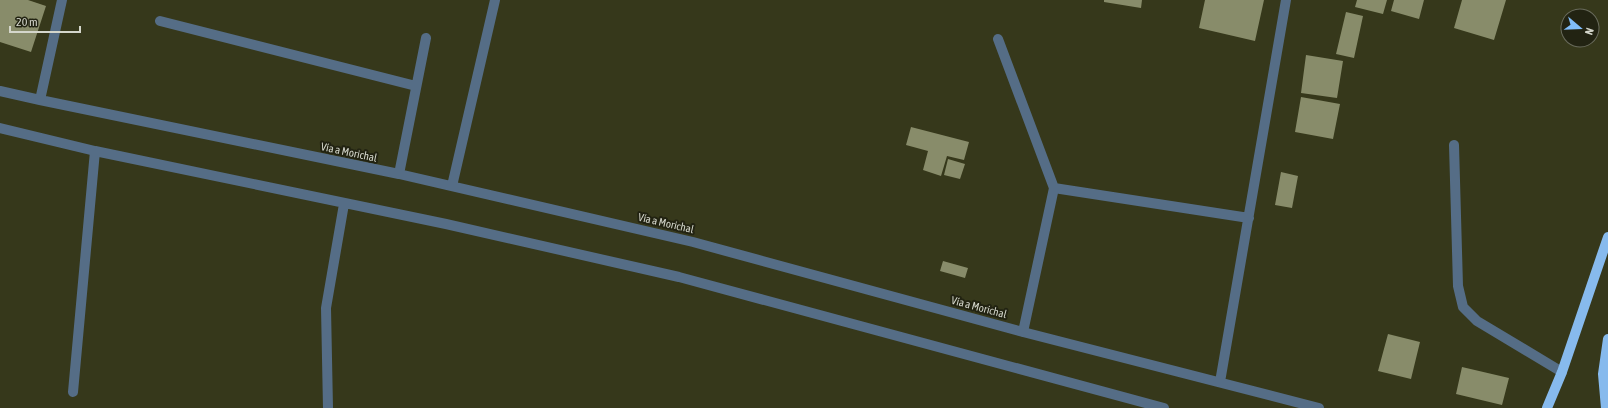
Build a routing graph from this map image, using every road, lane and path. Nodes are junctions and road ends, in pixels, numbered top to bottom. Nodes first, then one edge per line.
1 (62, 0) edge
2 (495, 0) edge
3 (1286, 0) edge
4 (160, 21) dead end
5 (426, 38) dead end
6 (998, 40) dead end
7 (416, 86) junction
8 (0, 90) edge
9 (40, 100) junction
10 (0, 128) edge
11 (1454, 145) dead end
12 (95, 151) junction
13 (399, 174) junction
14 (452, 186) junction
15 (1054, 188) junction
16 (344, 204) junction
17 (1249, 218) junction
18 (1608, 238) edge
19 (1023, 332) junction
20 (1608, 339) edge
21 (1562, 372) junction
22 (1220, 382) junction
23 (73, 392) dead end
24 (328, 408) edge
25 (1164, 408) edge
26 (1319, 408) edge
27 (1547, 408) edge
28 (1606, 408) edge

1 - 9 street
2 - 14 street
3 - 17 street
4 - 7 street
5 - 7 street
6 - 15 street
7 - 13 street
8 - 9 street, Vía a Morichal
9 - 13 street, Vía a Morichal
10 - 12 street
11 - 21 street
12 - 16 street
12 - 23 street
13 - 14 street, Vía a Morichal
14 - 19 street, Vía a Morichal
15 - 17 street
15 - 19 street
16 - 24 street
16 - 25 street
17 - 22 street
18 - 21 main road
19 - 22 street, Vía a Morichal
20 - 28 main road
21 - 27 main road
22 - 26 street, Vía a Morichal

